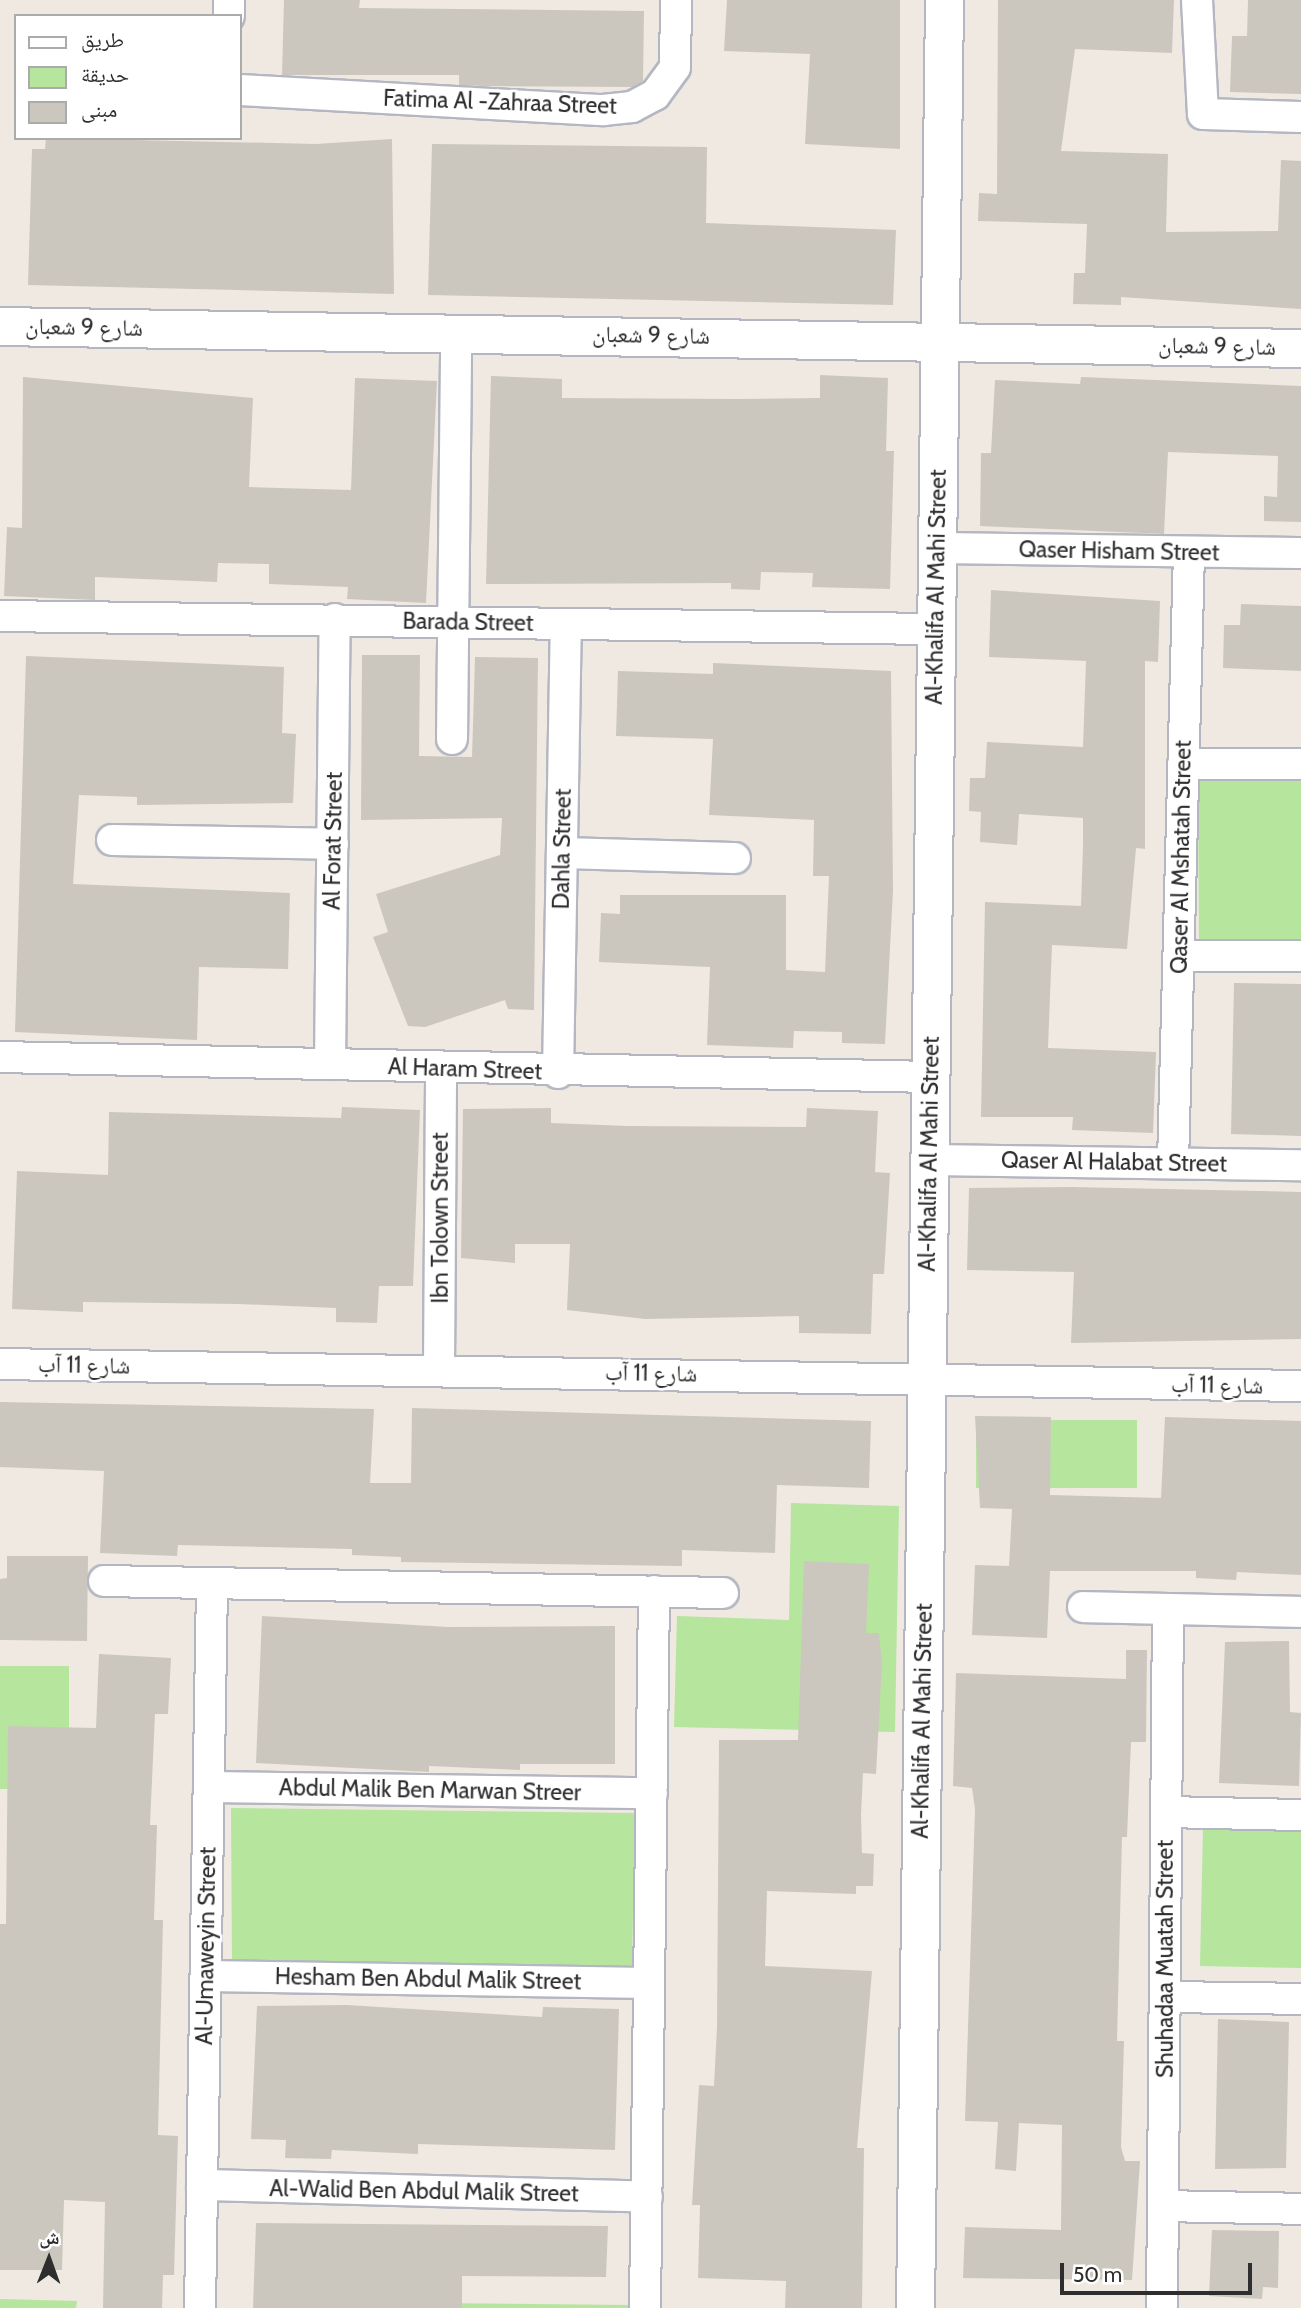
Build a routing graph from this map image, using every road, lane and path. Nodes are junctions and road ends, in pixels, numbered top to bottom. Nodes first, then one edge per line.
1 (676, 0) edge
2 (944, 0) edge
3 (1197, 0) edge
4 (242, 90) edge
5 (1301, 117) edge
6 (0, 326) edge
7 (456, 331) junction
8 (940, 340) junction
9 (1301, 348) edge
10 (937, 548) junction
11 (1189, 552) junction
12 (1301, 553) edge
13 (0, 616) edge
14 (335, 619) junction
15 (453, 622) junction
16 (566, 624) junction
17 (936, 629) junction
18 (452, 739) dead end
19 (1184, 764) junction
20 (1301, 764) edge
21 (112, 840) dead end
22 (333, 844) junction
23 (562, 853) junction
24 (735, 858) dead end
25 (1179, 956) junction
26 (1301, 956) edge
27 (0, 1057) edge
28 (330, 1064) junction
29 (441, 1068) junction
30 (558, 1073) junction
31 (930, 1077) junction
32 (928, 1160) junction
33 (1173, 1163) junction
34 (1301, 1165) edge
35 (0, 1364) edge
36 (439, 1368) junction
37 (926, 1380) junction
38 (1301, 1386) edge
39 (104, 1581) dead end
40 (212, 1584) junction
41 (654, 1591) junction
42 (723, 1593) dead end
43 (1083, 1608) dead end
44 (1168, 1609) junction
45 (1301, 1612) edge
46 (209, 1787) junction
47 (652, 1793) junction
48 (1166, 1812) junction
49 (1301, 1815) edge
50 (206, 1976) junction
51 (649, 1983) junction
52 (1166, 1997) junction
53 (1301, 1999) edge
54 (202, 2185) junction
55 (647, 2197) junction
56 (1163, 2206) junction
57 (1301, 2209) edge
58 (200, 2308) edge
59 (645, 2308) edge
60 (915, 2308) edge
61 (1162, 2308) edge

1 - 4 street, Fatima Al -Zahraa Street
2 - 8 street, Al-Khalifa Al Mahi Street
3 - 5 street
6 - 7 street, شارع 9 شعبان
7 - 8 street, شارع 9 شعبان
7 - 15 street
8 - 9 street, شارع 9 شعبان
8 - 10 street, Al-Khalifa Al Mahi Street
10 - 11 street, Qaser Hisham Street
10 - 17 street, Al-Khalifa Al Mahi Street
11 - 12 street, Qaser Hisham Street
11 - 19 street, Qaser Al Mshatah Street
13 - 14 street, Barada Street
14 - 15 street, Barada Street
14 - 22 street, Al Forat Street
15 - 16 street, Barada Street
15 - 18 street
16 - 17 street, Barada Street
16 - 23 street, Dahla Street
17 - 31 street, Al-Khalifa Al Mahi Street
19 - 20 street
19 - 25 street, Qaser Al Mshatah Street
21 - 22 street
22 - 28 street, Al Forat Street
23 - 24 street
23 - 30 street, Dahla Street
25 - 26 street
25 - 33 street, Qaser Al Mshatah Street
27 - 28 street, Al Haram Street
28 - 29 street, Al Haram Street
29 - 30 street, Al Haram Street
29 - 36 street, Ibn Tolown Street
30 - 31 street, Al Haram Street
31 - 32 street, Al-Khalifa Al Mahi Street
32 - 33 street, Qaser Al Halabat Street
32 - 37 street, Al-Khalifa Al Mahi Street
33 - 34 street, Qaser Al Halabat Street
35 - 36 street, شارع 11 آب
36 - 37 street, شارع 11 آب
37 - 38 street, شارع 11 آب
37 - 60 street, Al-Khalifa Al Mahi Street
39 - 40 street
40 - 41 street
40 - 46 street, Al-Umaweyin Street
41 - 42 street
41 - 47 street
43 - 44 street
44 - 45 street
44 - 48 street, Shuhadaa Muatah Street
46 - 47 street, Abdul Malik Ben Marwan Streer
46 - 50 street, Al-Umaweyin Street
47 - 51 street
48 - 49 street
48 - 52 street, Shuhadaa Muatah Street
50 - 51 street, Hesham Ben Abdul Malik Street
50 - 54 street, Al-Umaweyin Street
51 - 55 street
52 - 53 street
52 - 56 street, Shuhadaa Muatah Street
54 - 55 street, Al-Walid Ben Abdul Malik Street
54 - 58 street, Al-Umaweyin Street
55 - 59 street
56 - 57 street
56 - 61 street, Shuhadaa Muatah Street

